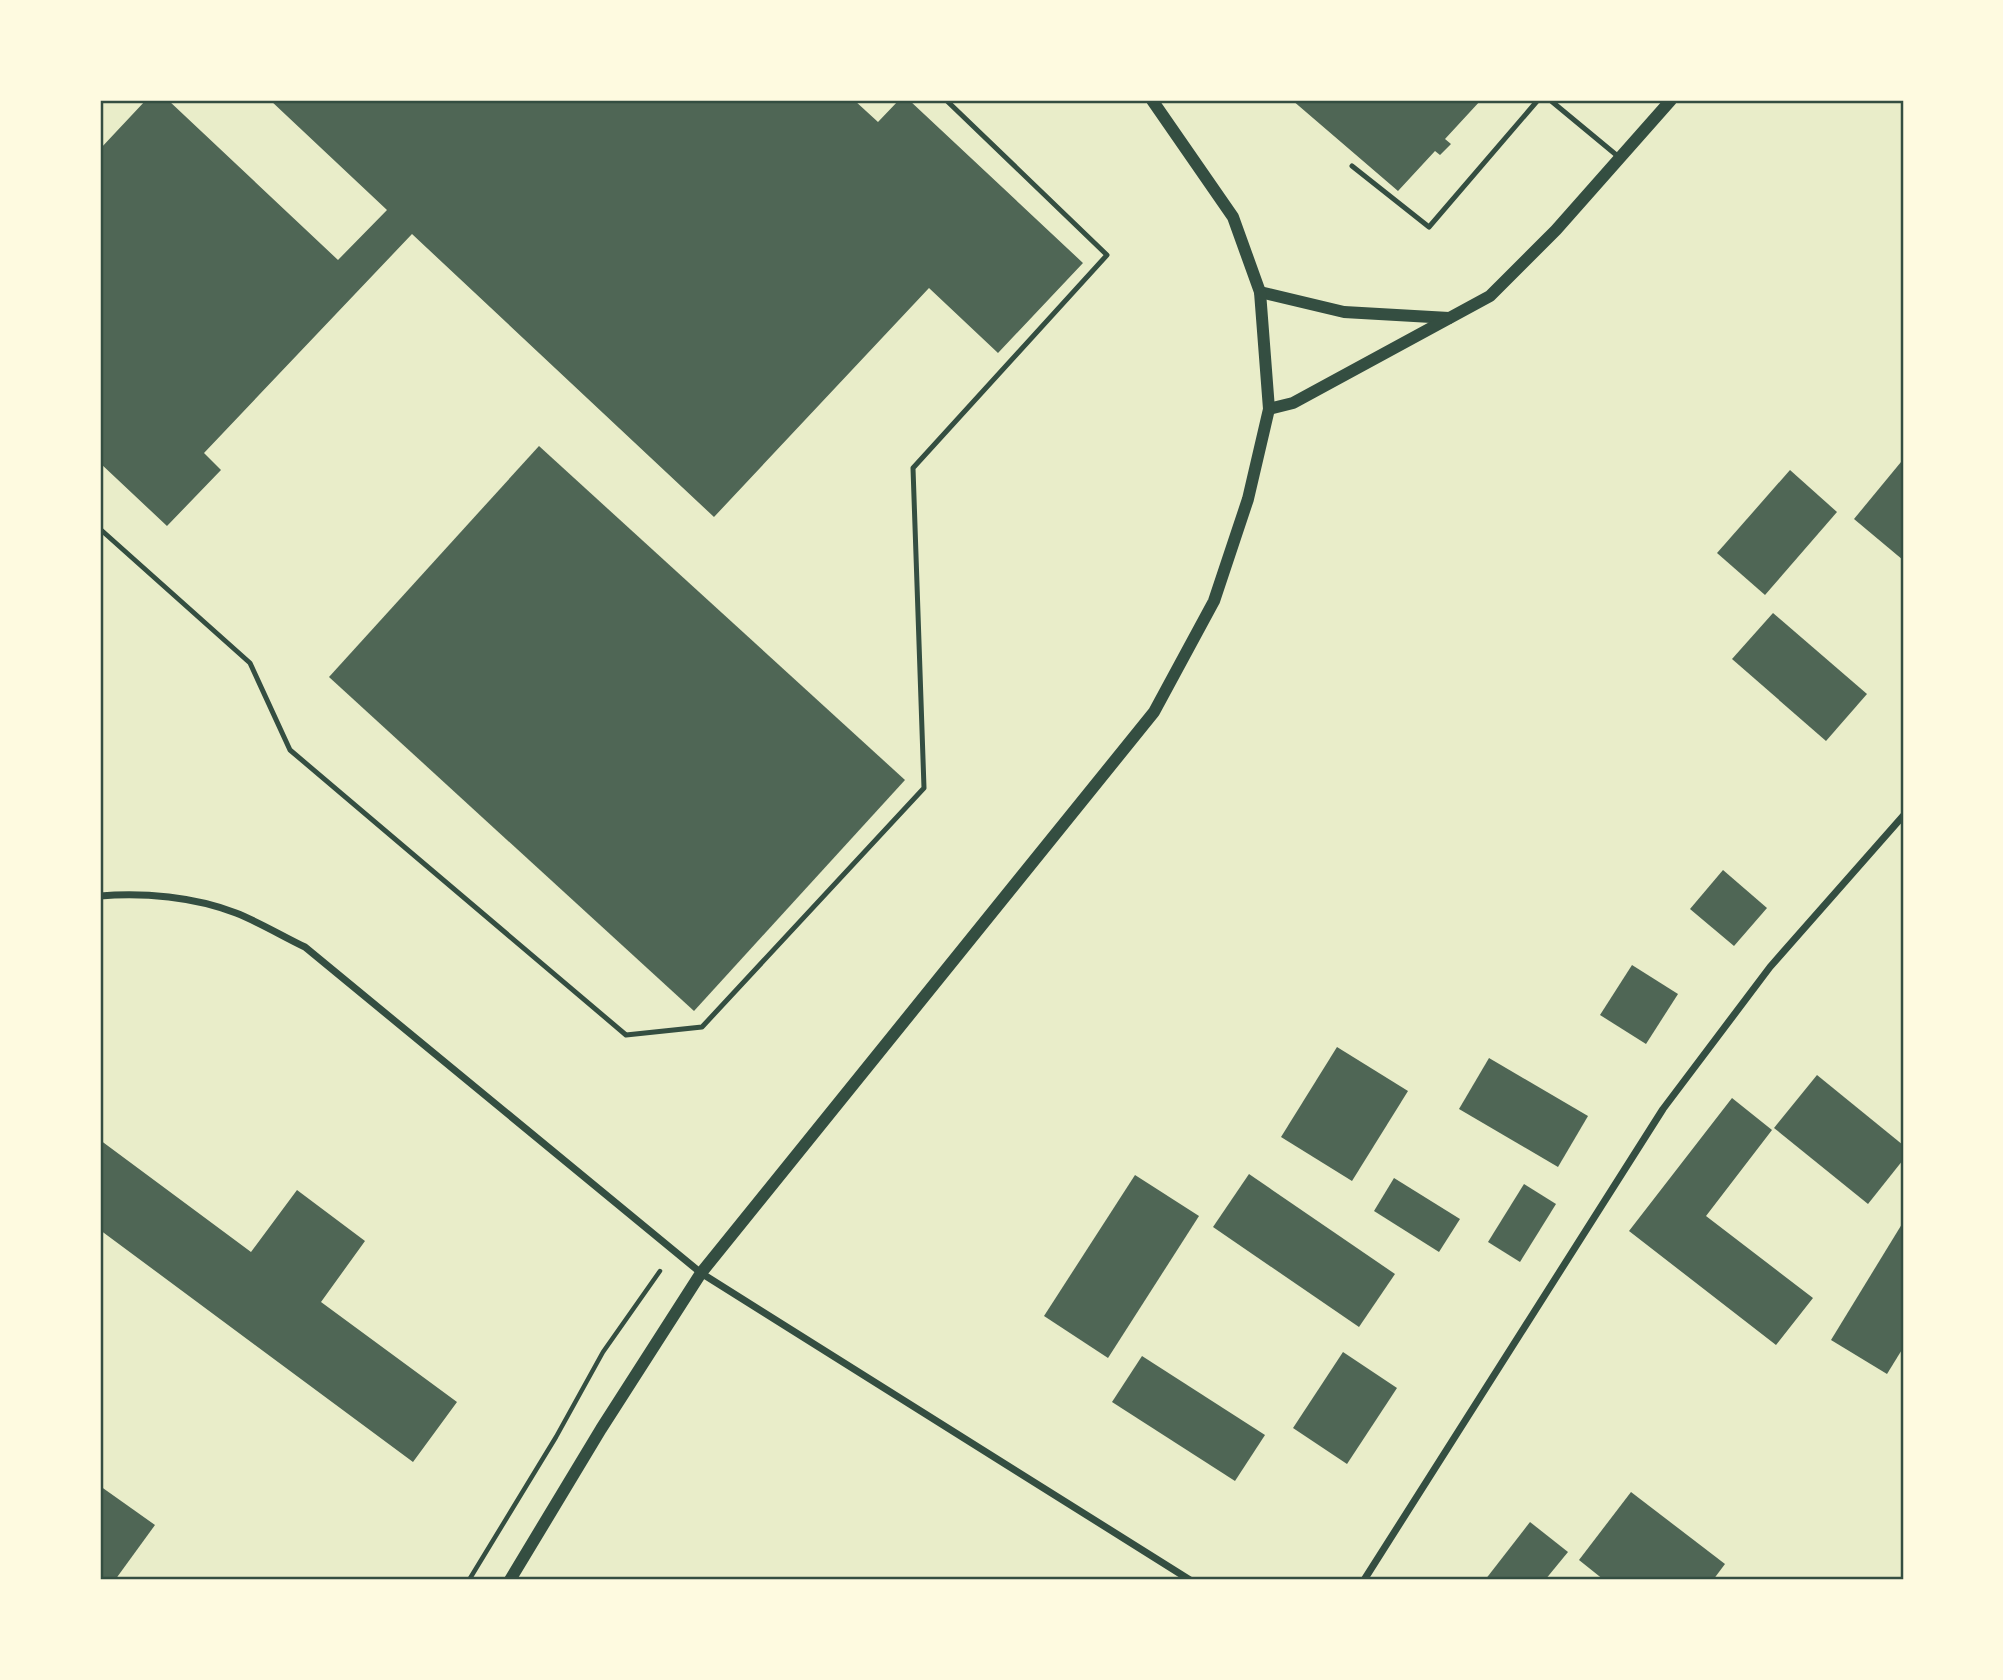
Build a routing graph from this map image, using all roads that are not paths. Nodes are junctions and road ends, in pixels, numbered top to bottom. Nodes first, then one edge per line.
1 (946, 100) edge
2 (1152, 100) edge
3 (1538, 100) edge
4 (1550, 100) edge
5 (1671, 100) edge
6 (1620, 158) junction
7 (1352, 166) dead end
8 (1260, 292) junction
9 (1449, 318) junction
10 (1269, 409) junction
11 (100, 529) edge
12 (1903, 816) edge
13 (100, 896) edge
14 (701, 1273) junction
15 (510, 1580) edge
16 (1190, 1580) edge
17 (1364, 1580) edge

1 - 11 lane
2 - 8 street
3 - 7 lane
4 - 6 lane
5 - 6 street
6 - 9 street
8 - 9 street
8 - 10 street
9 - 10 street
10 - 14 street
12 - 17 street
13 - 14 street
14 - 15 street
14 - 16 street

